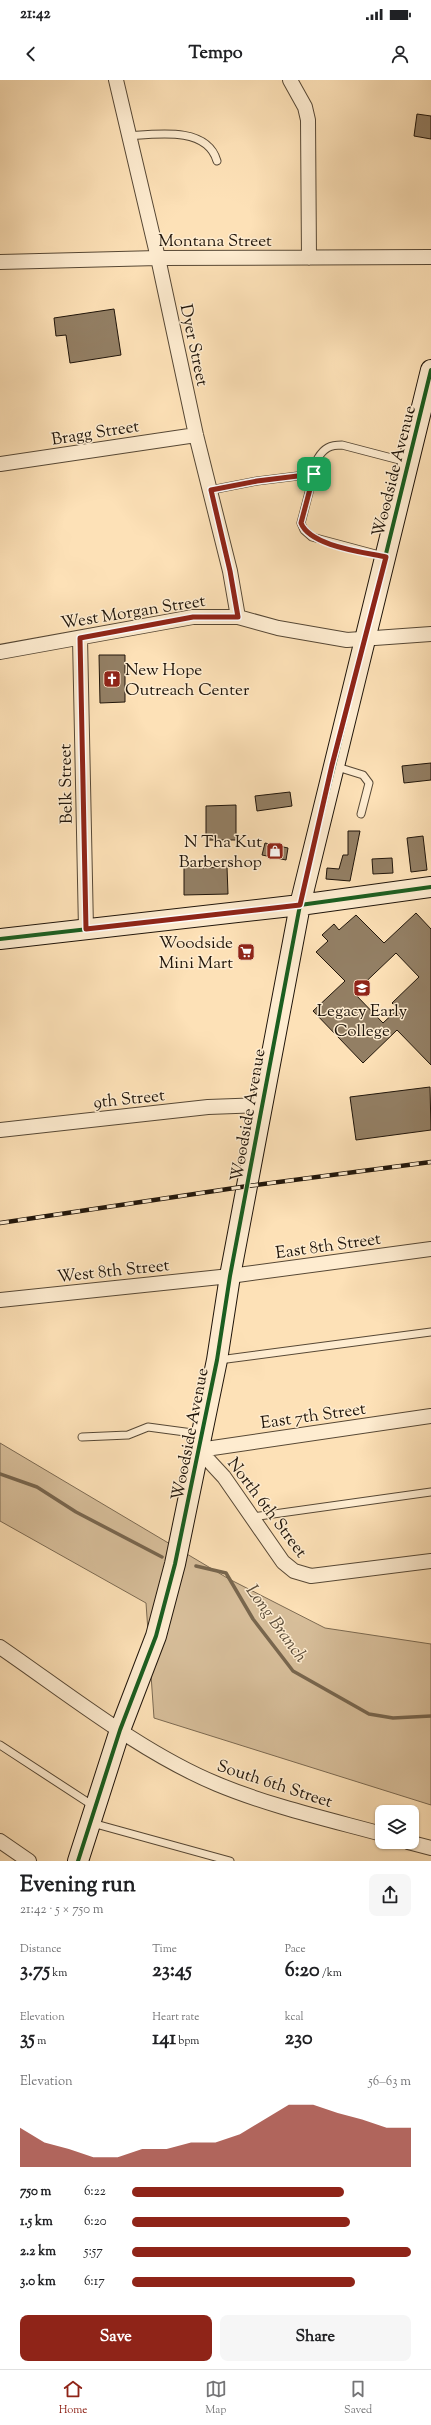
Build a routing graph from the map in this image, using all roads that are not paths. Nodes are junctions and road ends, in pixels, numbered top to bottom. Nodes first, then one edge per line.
1 (116, 80) edge
2 (290, 80) edge
3 (129, 136) junction
4 (217, 161) dead end
5 (431, 257) edge
6 (158, 258) junction
7 (309, 258) junction
8 (0, 262) edge
9 (430, 375) edge
10 (196, 435) junction
11 (409, 462) junction
12 (0, 464) edge
13 (314, 474) junction
14 (211, 490) junction
15 (386, 557) junction
16 (238, 617) junction
17 (431, 634) edge
18 (80, 638) junction
19 (366, 639) junction
20 (0, 652) edge
21 (332, 765) junction
22 (360, 814) dead end
23 (431, 887) edge
24 (300, 905) junction
25 (86, 929) junction
26 (0, 939) edge
27 (262, 1105) junction
28 (0, 1130) edge
29 (431, 1249) edge
30 (230, 1276) junction
31 (0, 1300) edge
32 (431, 1332) edge
33 (217, 1360) junction
34 (431, 1416) edge
35 (82, 1438) dead end
36 (201, 1442) junction
37 (431, 1492) edge
38 (252, 1517) junction
39 (431, 1560) edge
40 (0, 1647) edge
41 (120, 1730) junction
42 (0, 1745) edge
43 (93, 1815) junction
44 (375, 1832) edge
45 (0, 1841) edge
46 (419, 1845) edge
47 (431, 1848) edge
48 (22, 1859) edge
49 (78, 1861) edge
50 (230, 1861) edge

1 - 3 street, Dyer Street
2 - 7 street
3 - 4 lane
3 - 6 street, Dyer Street
5 - 7 street, Montana Street
6 - 7 street, Montana Street
6 - 8 street, Montana Street
6 - 10 street, Dyer Street
9 - 11 street, Woodside Avenue
10 - 12 street, Bragg Street
10 - 14 street, Dyer Street
11 - 13 lane
11 - 15 street, Woodside Avenue
13 - 14 lane
13 - 15 lane
14 - 16 street, Dyer Street
15 - 19 street, Woodside Avenue
16 - 18 street, West Morgan Street
16 - 19 street, West Morgan Street
17 - 19 street, West Morgan Street
18 - 20 street, West Morgan Street
18 - 25 street, Belk Street
19 - 21 street, Woodside Avenue
21 - 22 lane
21 - 24 street, Woodside Avenue
23 - 24 street
24 - 25 street
24 - 27 street, Woodside Avenue
25 - 26 street
27 - 28 street, 9th Street
27 - 30 street, Woodside Avenue
29 - 30 street, East 8th Street
30 - 31 street, West 8th Street
30 - 33 street, Woodside Avenue
32 - 33 lane
33 - 36 street, Woodside Avenue
34 - 36 street, East 7th Street
35 - 36 lane
36 - 38 street, North 6th Street
36 - 41 street, Woodside Avenue
37 - 38 lane
38 - 39 street, North 6th Street
40 - 41 street, South 6th Street
41 - 43 street, Woodside Avenue
41 - 44 street, South 6th Street
42 - 43 lane
43 - 49 street, Woodside Avenue
43 - 50 lane
45 - 48 street
46 - 47 street

